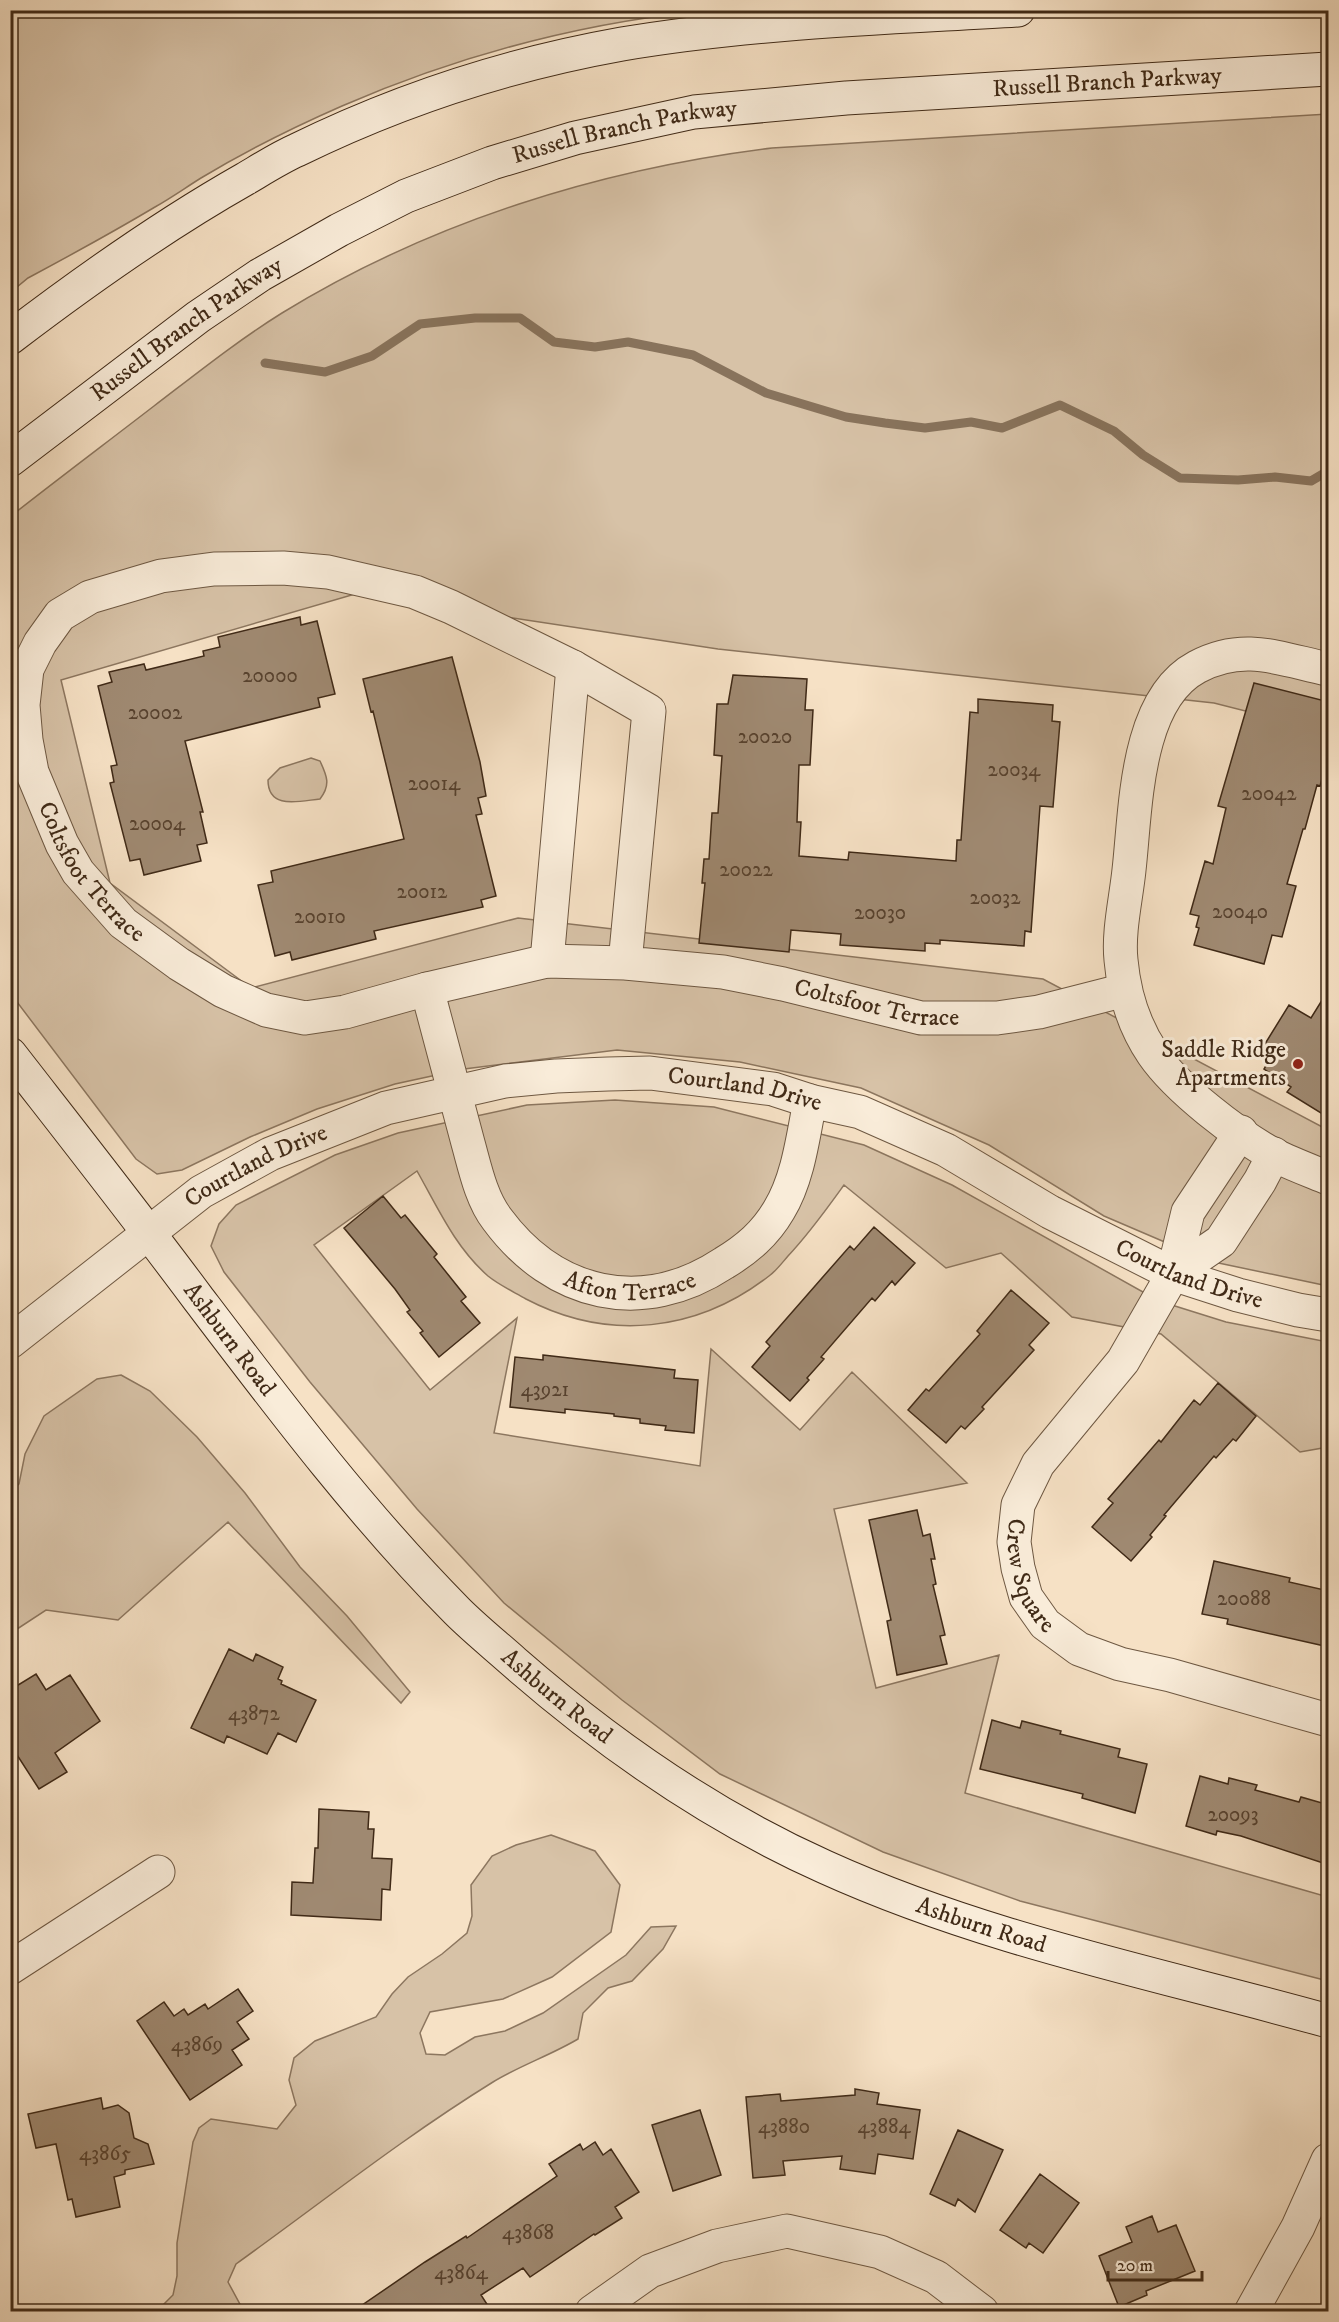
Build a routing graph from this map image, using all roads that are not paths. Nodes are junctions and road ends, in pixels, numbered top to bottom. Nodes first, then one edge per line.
1 (1018, 10) edge
2 (1329, 69) edge
3 (10, 338) edge
4 (10, 460) edge
5 (573, 667) junction
6 (1329, 669) edge
7 (547, 961) junction
8 (625, 963) junction
9 (427, 989) junction
10 (1125, 990) junction
11 (10, 1054) edge
12 (454, 1093) junction
13 (810, 1101) junction
14 (1241, 1132) junction
15 (1274, 1154) junction
16 (1329, 1178) edge
17 (149, 1233) junction
18 (1173, 1274) junction
19 (1329, 1315) edge
20 (10, 1342) edge
21 (1329, 1720) edge
22 (158, 1872) dead end
23 (10, 1968) edge
24 (1329, 2022) edge
25 (1329, 2160) edge
26 (592, 2312) edge
27 (982, 2312) edge
28 (1251, 2312) edge

1 - 3 street
2 - 4 street, Russell Branch Parkway
5 - 7 street
5 - 8 street, Coltsfoot Terrace
5 - 9 street, Coltsfoot Terrace
6 - 10 street
7 - 8 street, Coltsfoot Terrace
7 - 9 street, Coltsfoot Terrace
8 - 10 street, Coltsfoot Terrace
9 - 12 street
10 - 14 street
11 - 17 street, Ashburn Road
12 - 13 street, Courtland Drive
12 - 13 street, Afton Terrace
12 - 17 street, Courtland Drive
13 - 18 street, Courtland Drive
14 - 15 street
14 - 18 street
15 - 16 street
15 - 18 street
17 - 20 street, Courtland Drive
17 - 24 street, Ashburn Road
18 - 19 street, Courtland Drive
18 - 21 street, Crew Square
22 - 23 street
25 - 28 street
26 - 27 street

